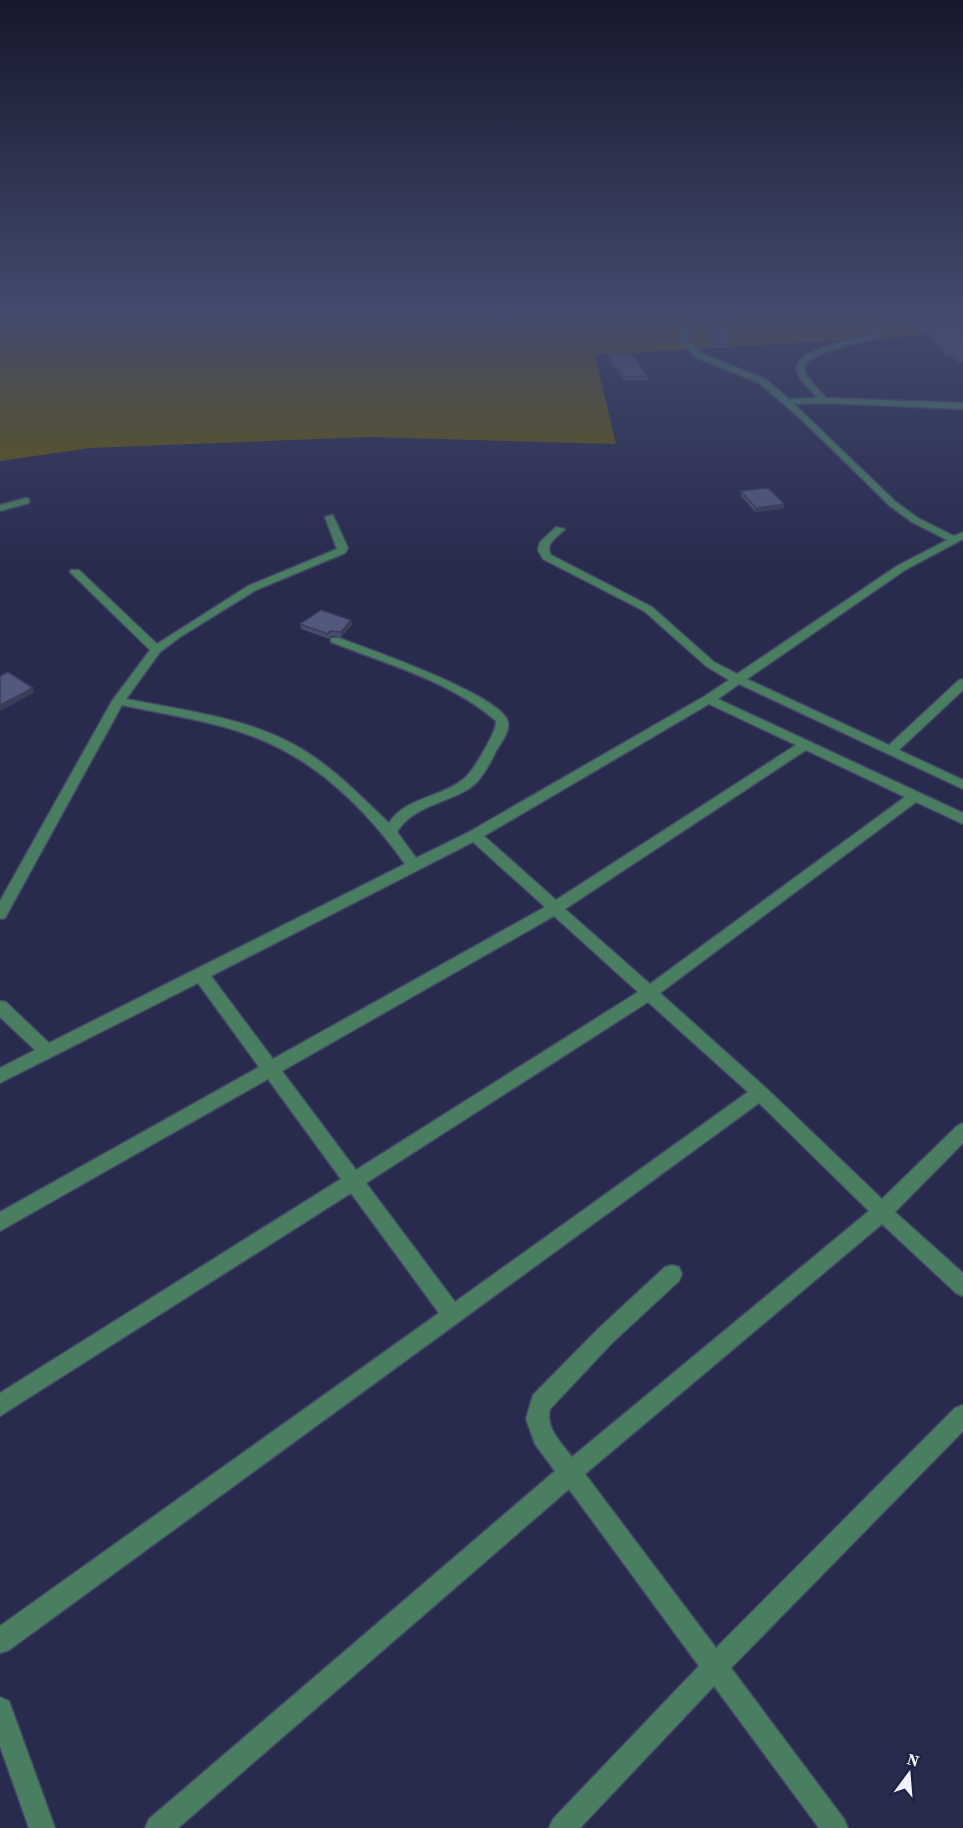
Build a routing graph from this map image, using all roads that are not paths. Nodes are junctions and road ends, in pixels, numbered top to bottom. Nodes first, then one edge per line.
1 (777, 394) edge
2 (819, 394) edge
3 (824, 400) junction
4 (787, 402) junction
5 (963, 406) edge
6 (26, 501) dead end
7 (0, 508) edge
8 (330, 517) dead end
9 (560, 529) dead end
10 (958, 537) edge
11 (75, 572) dead end
12 (335, 640) dead end
13 (156, 650) junction
14 (739, 681) junction
15 (963, 683) edge
16 (709, 699) junction
17 (118, 701) junction
18 (806, 744) junction
19 (890, 750) junction
20 (963, 785) edge
21 (916, 796) junction
22 (963, 819) edge
23 (390, 832) junction
24 (474, 835) junction
25 (414, 866) junction
26 (554, 909) junction
27 (0, 914) edge
28 (201, 975) junction
29 (648, 994) junction
30 (0, 1007) edge
31 (48, 1052) junction
32 (268, 1068) junction
33 (0, 1076) edge
34 (760, 1093) junction
35 (963, 1131) edge
36 (353, 1181) junction
37 (882, 1212) junction
38 (0, 1222) edge
39 (672, 1274) dead end
40 (963, 1286) edge
41 (453, 1316) junction
42 (0, 1405) edge
43 (963, 1416) edge
44 (570, 1473) junction
45 (0, 1641) edge
46 (715, 1667) junction
47 (0, 1710) edge
48 (42, 1828) edge
49 (158, 1828) edge
50 (562, 1828) edge
51 (835, 1828) edge

1 - 4 street
2 - 3 street
3 - 4 street
3 - 5 street
4 - 10 street
6 - 7 street
8 - 13 street
9 - 14 street
10 - 14 street
11 - 13 street
12 - 23 street
13 - 17 street
14 - 16 street
14 - 19 street
15 - 19 street
16 - 18 street
16 - 24 street
17 - 23 street
17 - 27 street
18 - 21 street
18 - 26 street
19 - 20 street
21 - 22 street
21 - 29 street
23 - 25 street
24 - 25 street
24 - 26 street
25 - 28 street
26 - 29 street
26 - 32 street
28 - 31 street
28 - 32 street
29 - 34 street
29 - 36 street
30 - 31 street
31 - 33 street
32 - 36 street
32 - 38 street
34 - 37 street
34 - 41 street
35 - 37 street
36 - 41 street
36 - 42 street
37 - 40 street
37 - 44 street
39 - 44 street
41 - 45 street
43 - 46 street
44 - 46 street
44 - 49 street
46 - 50 street
46 - 51 street
47 - 48 street

